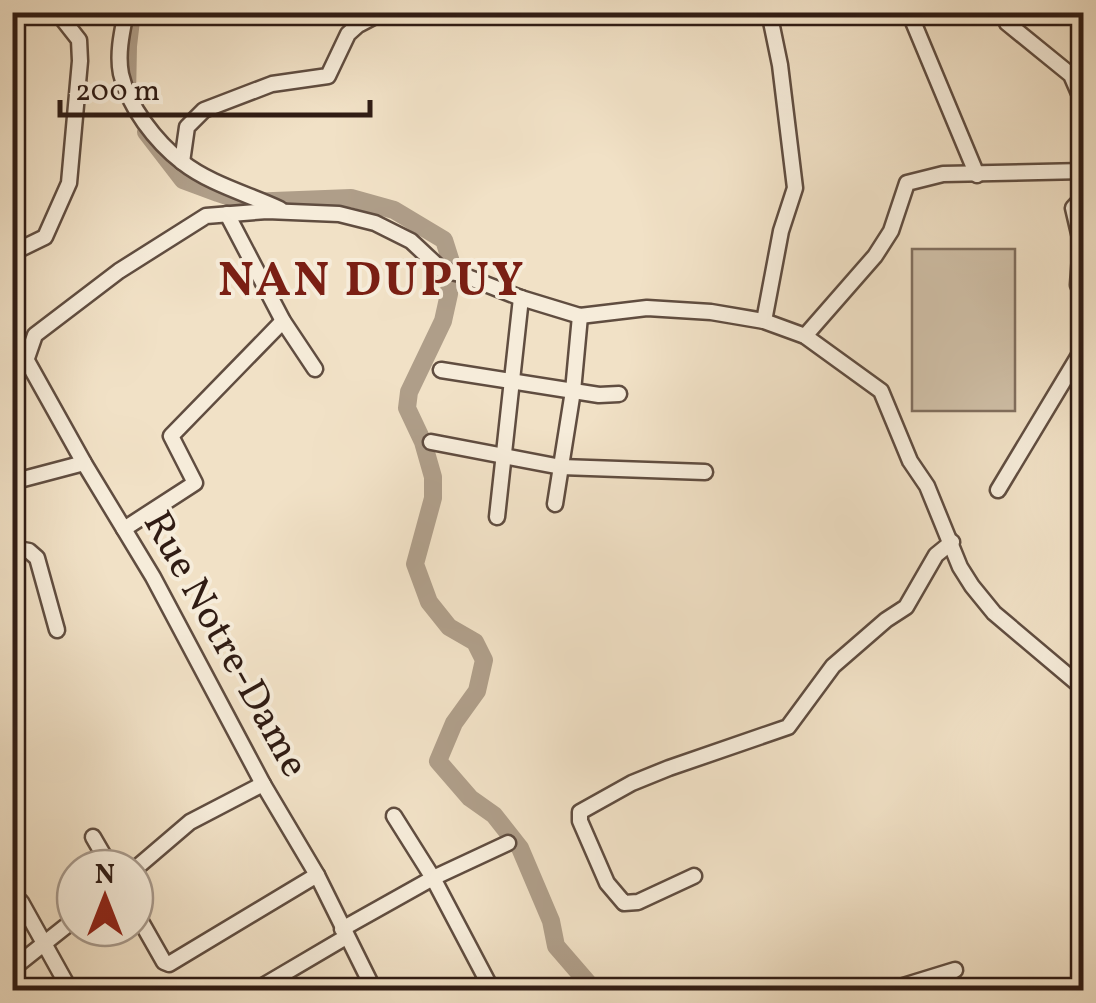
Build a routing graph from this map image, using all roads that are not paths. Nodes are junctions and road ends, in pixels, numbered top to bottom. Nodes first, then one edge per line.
1 (57, 12) edge
2 (126, 12) edge
3 (384, 12) edge
4 (769, 12) edge
5 (909, 12) edge
6 (1003, 12) edge
7 (1084, 105) edge
8 (182, 162) junction
9 (1084, 170) edge
10 (977, 175) junction
11 (1084, 196) edge
12 (286, 212) junction
13 (227, 214) junction
14 (12, 253) edge
15 (522, 298) junction
16 (1084, 298) edge
17 (580, 316) junction
18 (283, 321) junction
19 (764, 321) junction
20 (12, 334) edge
21 (804, 336) junction
22 (1083, 350) edge
23 (19, 361) edge
24 (315, 369) dead end
25 (442, 370) dead end
26 (512, 382) junction
27 (573, 391) junction
28 (619, 394) dead end
29 (431, 442) dead end
30 (502, 458) junction
31 (84, 463) junction
32 (561, 468) junction
33 (705, 472) dead end
34 (12, 482) edge
35 (998, 490) dead end
36 (555, 504) dead end
37 (496, 517) dead end
38 (124, 528) junction
39 (952, 542) junction
40 (12, 548) edge
41 (58, 630) dead end
42 (1084, 689) edge
43 (263, 784) junction
44 (394, 816) dead end
45 (94, 837) dead end
46 (508, 843) dead end
47 (100, 848) edge
48 (155, 852) edge
49 (317, 875) junction
50 (694, 876) dead end
51 (433, 878) junction
52 (21, 902) dead end
53 (344, 933) junction
54 (55, 937) edge
55 (45, 945) junction
56 (155, 946) edge
57 (12, 970) edge
58 (955, 970) dead end
59 (280, 976) junction
60 (70, 990) edge
61 (256, 990) edge
62 (289, 990) edge
63 (374, 990) edge
64 (492, 990) edge
65 (890, 990) edge

1 - 14 street
2 - 8 street
3 - 8 street
4 - 19 street
5 - 10 street
6 - 7 street
8 - 12 street
9 - 10 street
10 - 21 street
11 - 16 street
12 - 13 street
12 - 15 street
13 - 18 street
13 - 23 street
15 - 17 street
15 - 26 street
17 - 19 street
17 - 27 street
18 - 24 street
18 - 38 street
19 - 21 street
20 - 23 street, Rue Notre-Dame
21 - 39 street
22 - 35 street
23 - 31 street, Rue Notre-Dame
25 - 26 street
26 - 27 street
26 - 30 street
27 - 28 street
27 - 32 street
29 - 30 street
30 - 32 street
30 - 37 street
31 - 34 street
31 - 38 street, Rue Notre-Dame
32 - 33 street
32 - 36 street
38 - 43 street, Rue Notre-Dame
39 - 42 street
39 - 50 street
40 - 41 street
43 - 48 street
43 - 49 street, Rue Notre-Dame
44 - 51 street
45 - 47 street
46 - 51 street
49 - 53 street, Rue Notre-Dame
49 - 56 street
51 - 53 street
51 - 64 street
52 - 55 street
53 - 59 street
53 - 63 street, Rue Notre-Dame
54 - 55 street
55 - 57 street
55 - 60 street
58 - 65 street
59 - 61 street
59 - 62 street

